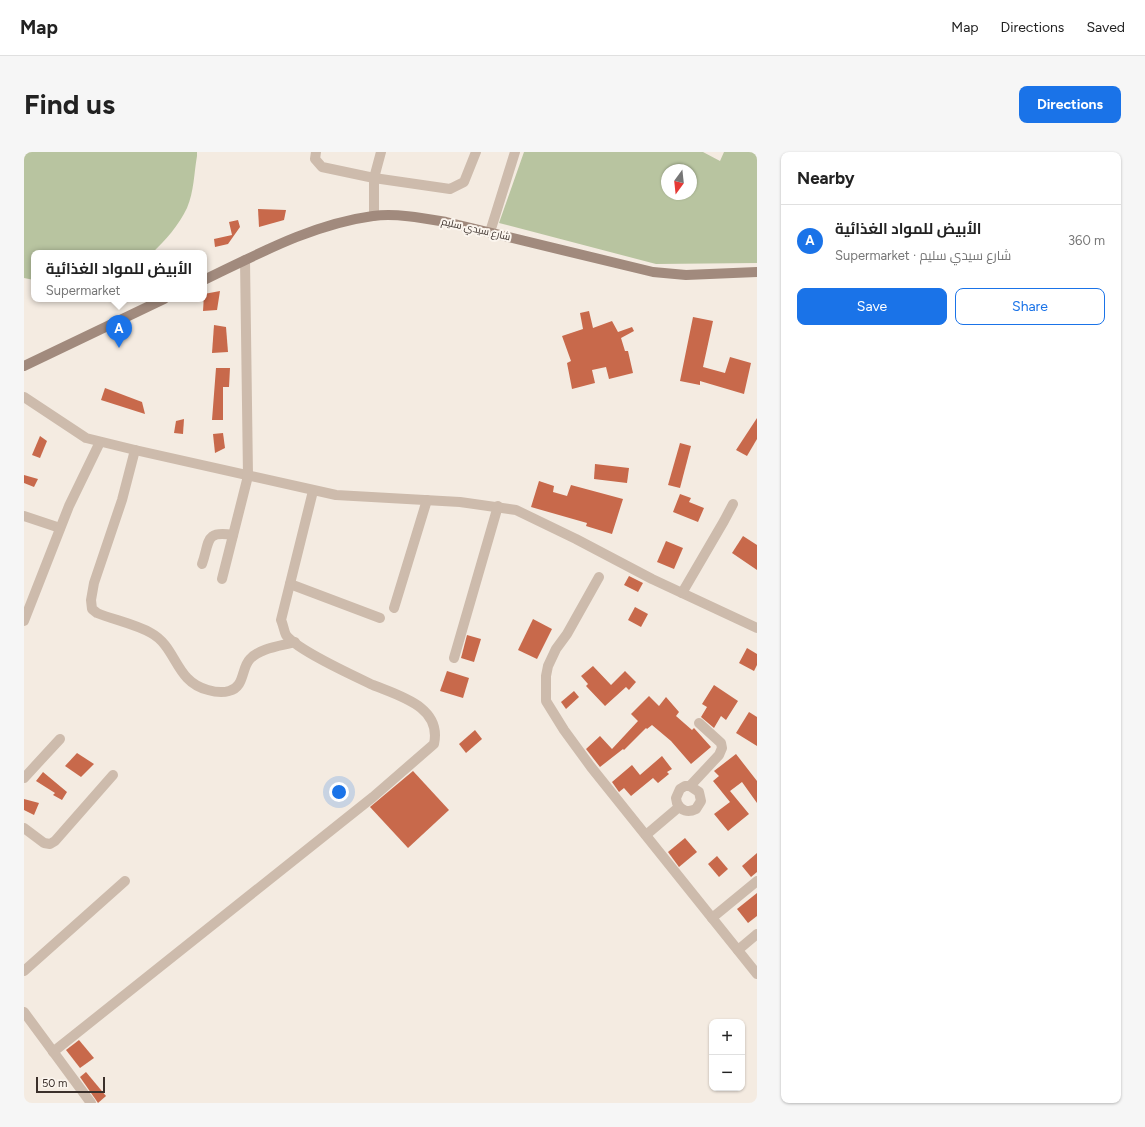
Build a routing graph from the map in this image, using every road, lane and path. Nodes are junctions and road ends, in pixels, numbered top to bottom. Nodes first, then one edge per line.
1 (316, 152) edge
2 (381, 152) edge
3 (476, 152) edge
4 (515, 152) edge
5 (374, 178) junction
6 (374, 216) junction
7 (490, 232) junction
8 (244, 260) junction
9 (757, 272) edge
10 (207, 278) edge
11 (158, 302) edge
12 (24, 366) edge
13 (24, 397) edge
14 (100, 442) junction
15 (135, 450) junction
16 (248, 476) junction
17 (313, 491) junction
18 (427, 500) junction
19 (733, 504) dead end
20 (498, 506) junction
21 (24, 516) edge
22 (60, 528) junction
23 (233, 535) junction
24 (202, 564) dead end
25 (599, 576) dead end
26 (222, 579) dead end
27 (290, 584) junction
28 (682, 593) junction
29 (28, 598) edge
30 (394, 608) dead end
31 (380, 618) dead end
32 (24, 621) edge
33 (756, 625) edge
34 (295, 642) junction
35 (454, 658) dead end
36 (699, 723) dead end
37 (60, 739) dead end
38 (113, 775) dead end
39 (24, 778) edge
40 (690, 786) junction
41 (679, 807) junction
42 (24, 828) edge
43 (646, 835) junction
44 (125, 881) dead end
45 (757, 881) edge
46 (712, 918) junction
47 (757, 934) edge
48 (738, 950) junction
49 (24, 971) edge
50 (757, 974) edge
51 (24, 1012) edge
52 (52, 1052) junction
53 (91, 1103) edge

1 - 5 street
2 - 5 street
3 - 5 street
4 - 7 street
5 - 6 street
6 - 7 main road, شارع سيدي سليم
6 - 8 main road, شارع سيدي سليم
7 - 9 main road, شارع سيدي سليم
8 - 10 main road, شارع سيدي سليم
8 - 16 street
11 - 12 main road
13 - 14 street
14 - 15 street
14 - 22 street
15 - 16 street
15 - 34 street
16 - 17 street
16 - 23 street
17 - 18 street
17 - 27 street
18 - 20 street
18 - 30 street
19 - 28 street
20 - 28 street
20 - 35 street
21 - 22 street
22 - 29 street
23 - 24 street
23 - 26 street
25 - 43 street
27 - 31 street
27 - 34 street
28 - 33 street
29 - 32 street
34 - 52 street
36 - 40 street
37 - 39 street
38 - 42 street
40 - 41 street
40 - 41 street
41 - 43 street
43 - 46 street
44 - 49 street
45 - 46 street
46 - 48 street
47 - 48 street
48 - 50 street
51 - 52 street
52 - 53 street

